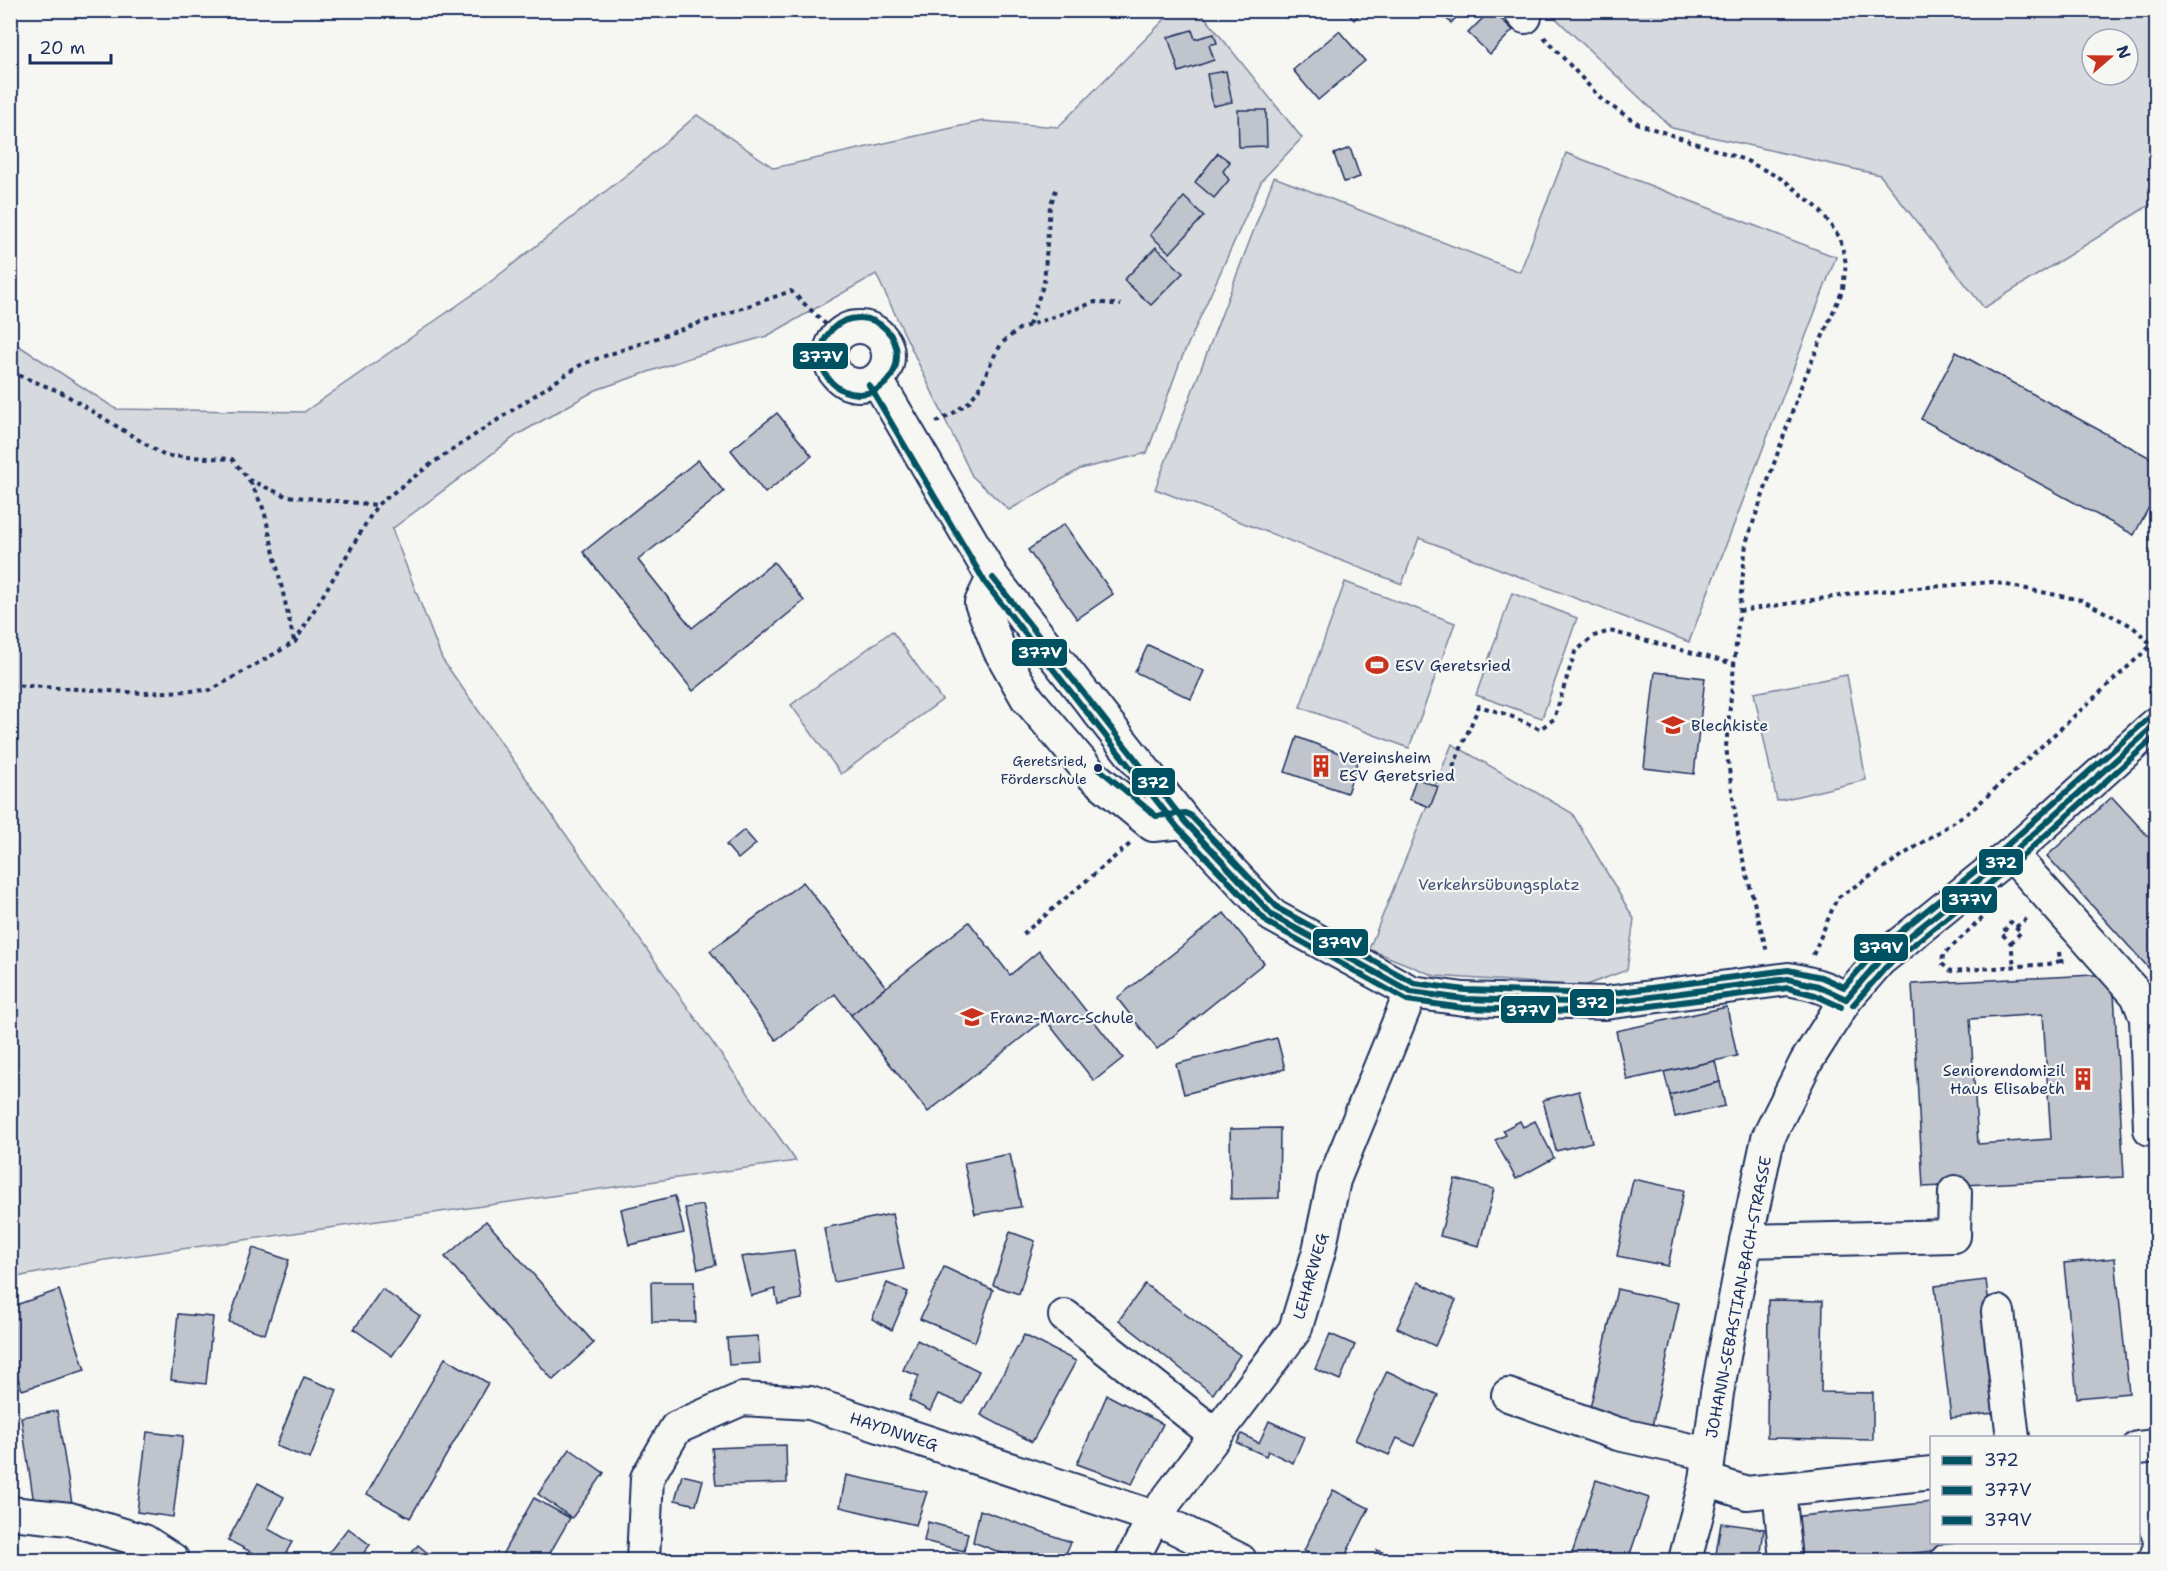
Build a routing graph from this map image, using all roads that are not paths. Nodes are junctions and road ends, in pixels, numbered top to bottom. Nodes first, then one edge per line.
1 (877, 380) junction
2 (993, 578) junction
3 (2157, 724) edge
4 (1185, 822) junction
5 (2011, 854) junction
6 (1411, 992) junction
7 (1846, 999) junction
8 (2150, 1129) dead end
9 (1955, 1192) dead end
10 (1746, 1241) junction
11 (1998, 1312) dead end
12 (1065, 1317) dead end
13 (1508, 1395) dead end
14 (1216, 1435) junction
15 (2013, 1436) edge
16 (2157, 1446) edge
17 (2140, 1448) edge
18 (1707, 1467) junction
19 (1930, 1473) edge
20 (1779, 1489) junction
21 (10, 1513) edge
22 (1154, 1517) junction
23 (2115, 1544) edge
24 (2125, 1544) edge
25 (173, 1560) edge
26 (643, 1560) edge
27 (1132, 1560) edge
28 (1240, 1560) edge
29 (1685, 1560) edge
30 (1786, 1560) edge
31 (1947, 1560) edge
32 (2126, 1560) edge

1 - 1 street
1 - 2 street
2 - 4 street
2 - 4 street
3 - 5 street, JOHANN-SEBASTIAN-BACH-STRASSE
4 - 6 street
5 - 7 street, JOHANN-SEBASTIAN-BACH-STRASSE
5 - 8 street
6 - 7 street
6 - 14 street, LEHARWEG
7 - 10 street, JOHANN-SEBASTIAN-BACH-STRASSE
9 - 10 street
10 - 18 street, JOHANN-SEBASTIAN-BACH-STRASSE
11 - 15 street
12 - 14 street
13 - 18 street
14 - 22 street, LEHARWEG
16 - 17 street
18 - 20 street
18 - 29 street, JOHANN-SEBASTIAN-BACH-STRASSE
19 - 20 street
20 - 30 street
21 - 25 street
22 - 26 street, HAYDNWEG
22 - 27 street, LEHARWEG
22 - 28 street, HAYDNWEG
23 - 31 street
24 - 32 street

